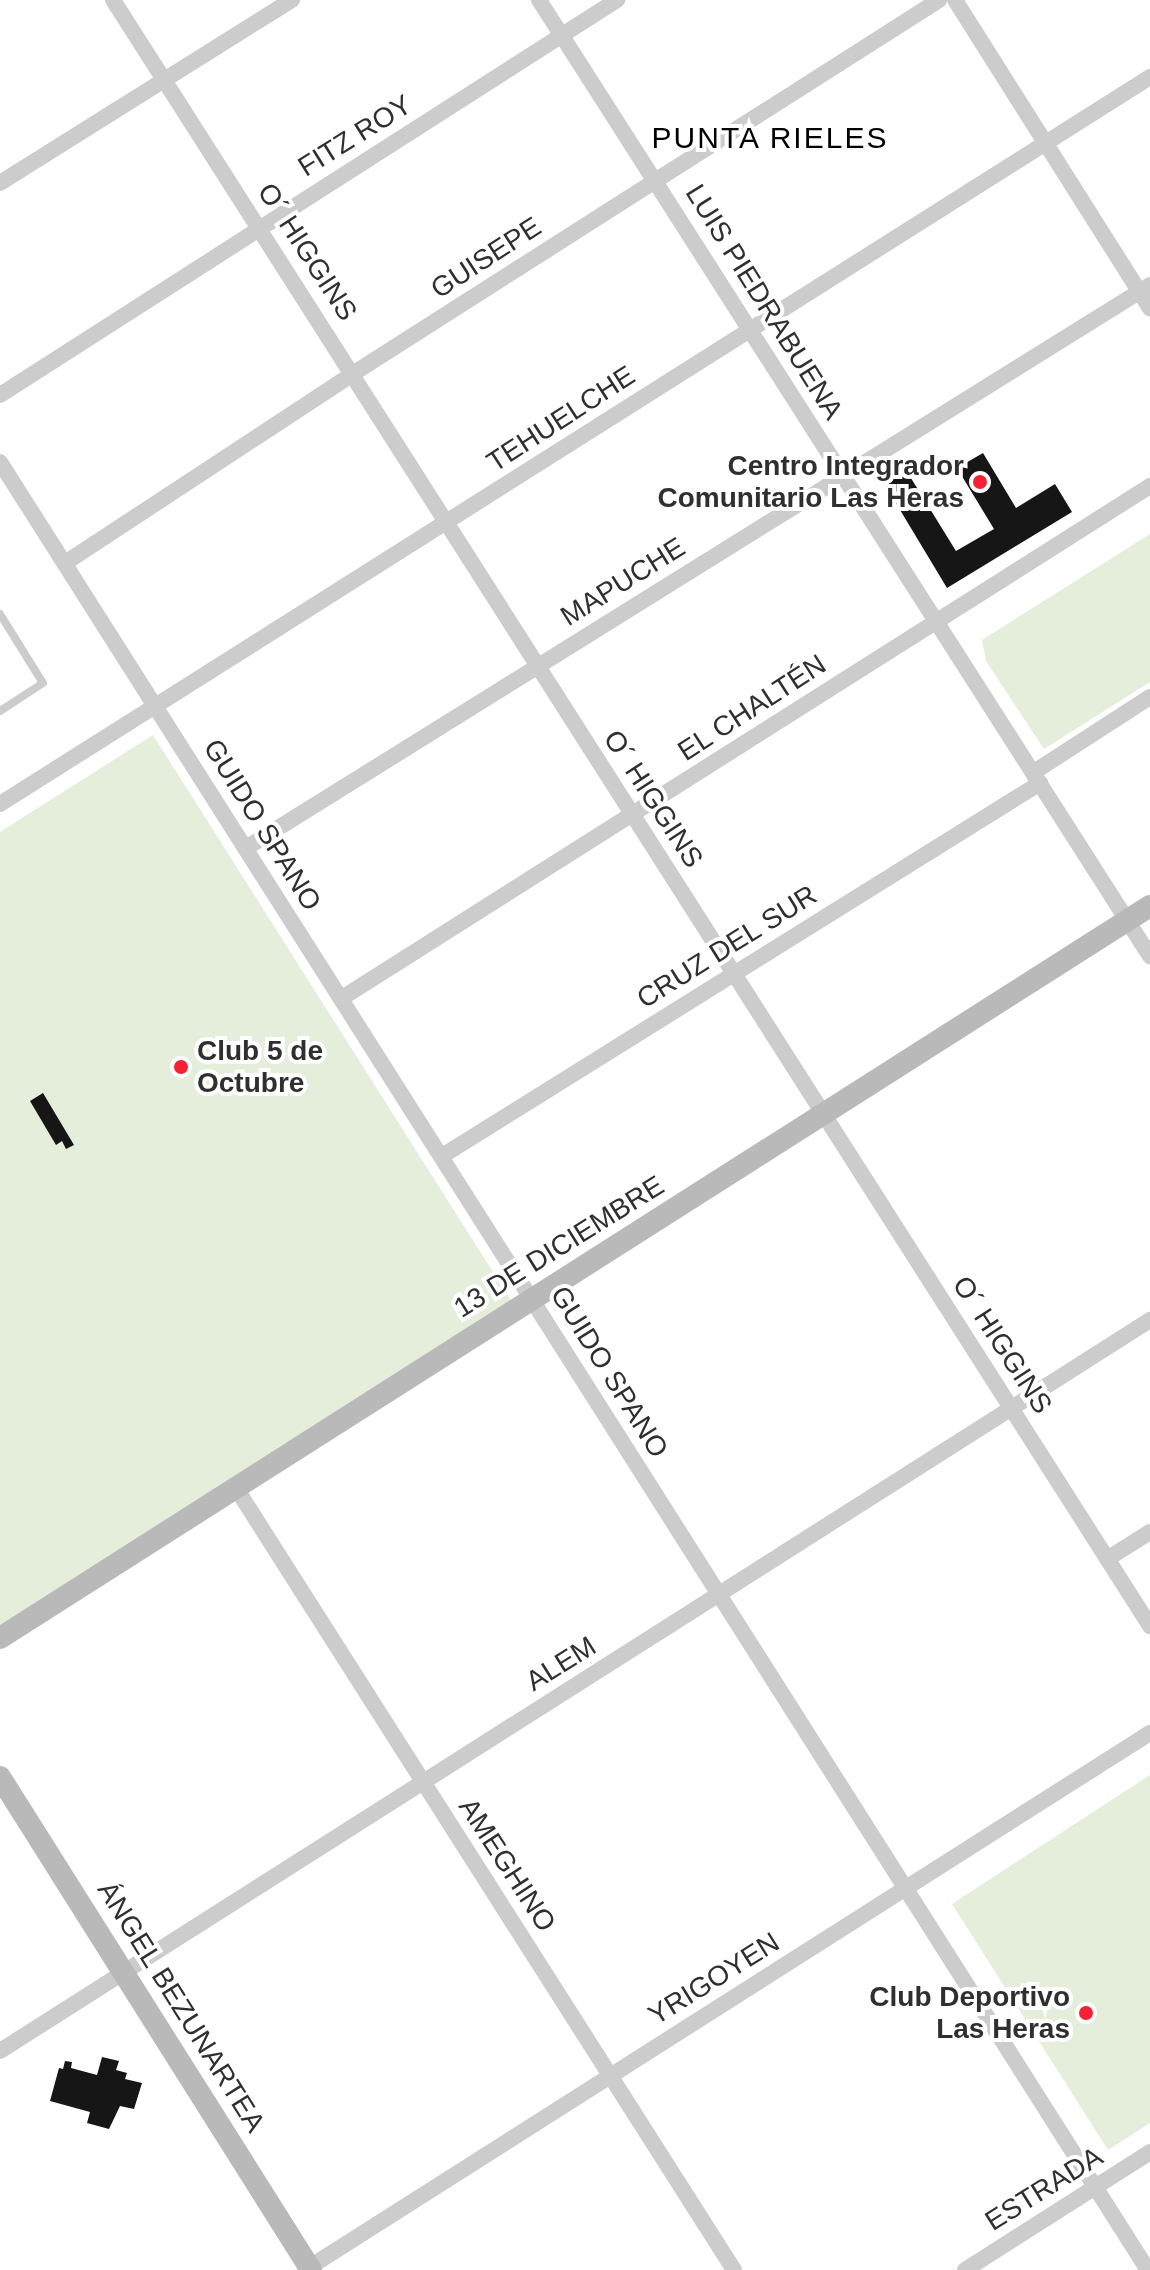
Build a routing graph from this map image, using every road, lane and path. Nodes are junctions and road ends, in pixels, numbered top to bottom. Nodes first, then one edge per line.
1 (113, 0) edge
2 (292, 0) edge
3 (539, 0) edge
4 (617, 0) edge
5 (939, 0) edge
6 (955, 0) edge
7 (562, 35) junction
8 (1150, 77) edge
9 (165, 80) junction
10 (1045, 143) junction
11 (655, 180) junction
12 (0, 183) edge
13 (260, 227) junction
14 (1145, 288) edge
15 (1150, 308) edge
16 (751, 328) junction
17 (354, 373) junction
18 (0, 395) edge
19 (0, 462) edge
20 (843, 476) junction
21 (1150, 486) edge
22 (446, 523) junction
23 (65, 563) junction
24 (0, 614) edge
25 (938, 620) junction
26 (537, 666) junction
27 (1150, 697) edge
28 (155, 705) junction
29 (0, 711) edge
30 (1037, 777) junction
31 (0, 804) edge
32 (632, 815) junction
33 (246, 848) junction
34 (1150, 906) edge
35 (1127, 921) junction
36 (1150, 956) edge
37 (734, 974) junction
38 (342, 998) junction
39 (823, 1114) junction
40 (442, 1156) junction
41 (533, 1299) junction
42 (1150, 1320) edge
43 (1011, 1409) junction
44 (236, 1488) junction
45 (1150, 1532) edge
46 (1107, 1559) junction
47 (719, 1594) junction
48 (1150, 1626) edge
49 (0, 1638) edge
50 (1150, 1733) edge
51 (0, 1777) edge
52 (423, 1782) junction
53 (906, 1888) junction
54 (123, 1972) junction
55 (0, 2051) edge
56 (610, 2076) junction
57 (1150, 2152) edge
58 (1095, 2187) junction
59 (309, 2269) edge
60 (734, 2270) edge
61 (965, 2270) edge
62 (1148, 2270) edge

1 - 9 street, O´ HIGGINS
2 - 9 street
3 - 7 street, LUIS PIEDRABUENA
4 - 7 street, FITZ ROY
5 - 11 street, GUISEPE
6 - 10 street
7 - 11 street, LUIS PIEDRABUENA
7 - 13 street, FITZ ROY
8 - 10 street, TEHUELCHE
9 - 12 street
9 - 13 street, O´ HIGGINS
10 - 14 street
10 - 16 street, TEHUELCHE
11 - 16 street, LUIS PIEDRABUENA
11 - 17 street, GUISEPE
13 - 17 street, O´ HIGGINS
13 - 18 street, FITZ ROY
14 - 15 street
14 - 20 street, MAPUCHE
16 - 20 street, LUIS PIEDRABUENA
16 - 22 street, TEHUELCHE
17 - 22 street, O´ HIGGINS
17 - 23 street, GUISEPE
19 - 23 street, GUIDO SPANO
20 - 25 street, LUIS PIEDRABUENA
20 - 26 street, MAPUCHE
21 - 25 street, EL CHALTÉN
22 - 26 street, O´ HIGGINS
22 - 28 street, TEHUELCHE
23 - 28 street, GUIDO SPANO
24 - 29 lane
25 - 30 street, LUIS PIEDRABUENA
25 - 32 street, EL CHALTÉN
26 - 32 street, O´ HIGGINS
26 - 33 street, MAPUCHE
27 - 30 street, CRUZ DEL SUR
28 - 31 street, TEHUELCHE
28 - 33 street, GUIDO SPANO
30 - 35 street, LUIS PIEDRABUENA
30 - 37 street, CRUZ DEL SUR
32 - 37 street, O´ HIGGINS
32 - 38 street, EL CHALTÉN
33 - 38 street, GUIDO SPANO
34 - 35 street, 13 DE DICIEMBRE
35 - 36 street, LUIS PIEDRABUENA
35 - 39 street, 13 DE DICIEMBRE
37 - 39 street, O´ HIGGINS
37 - 40 street, CRUZ DEL SUR
38 - 40 street, GUIDO SPANO
39 - 41 street, 13 DE DICIEMBRE
39 - 43 street, O´ HIGGINS
40 - 41 street, GUIDO SPANO
41 - 44 street, 13 DE DICIEMBRE
41 - 47 street, GUIDO SPANO
42 - 43 street, ALEM
43 - 46 street, O´ HIGGINS
43 - 47 street, ALEM
44 - 49 street, 13 DE DICIEMBRE
44 - 52 street, AMEGHINO
45 - 46 street
46 - 48 street, O´ HIGGINS
47 - 52 street, ALEM
47 - 53 street, GUIDO SPANO
50 - 53 street, YRIGOYEN
51 - 54 street, ÁNGEL BEZUNARTEA
52 - 54 street, ALEM
52 - 56 street, AMEGHINO
53 - 56 street, YRIGOYEN
53 - 58 street, GUIDO SPANO
54 - 55 street, ALEM
54 - 59 street, ÁNGEL BEZUNARTEA
56 - 59 street, YRIGOYEN
56 - 60 street, AMEGHINO
57 - 58 street, ESTRADA
58 - 61 street, ESTRADA
58 - 62 street, GUIDO SPANO

